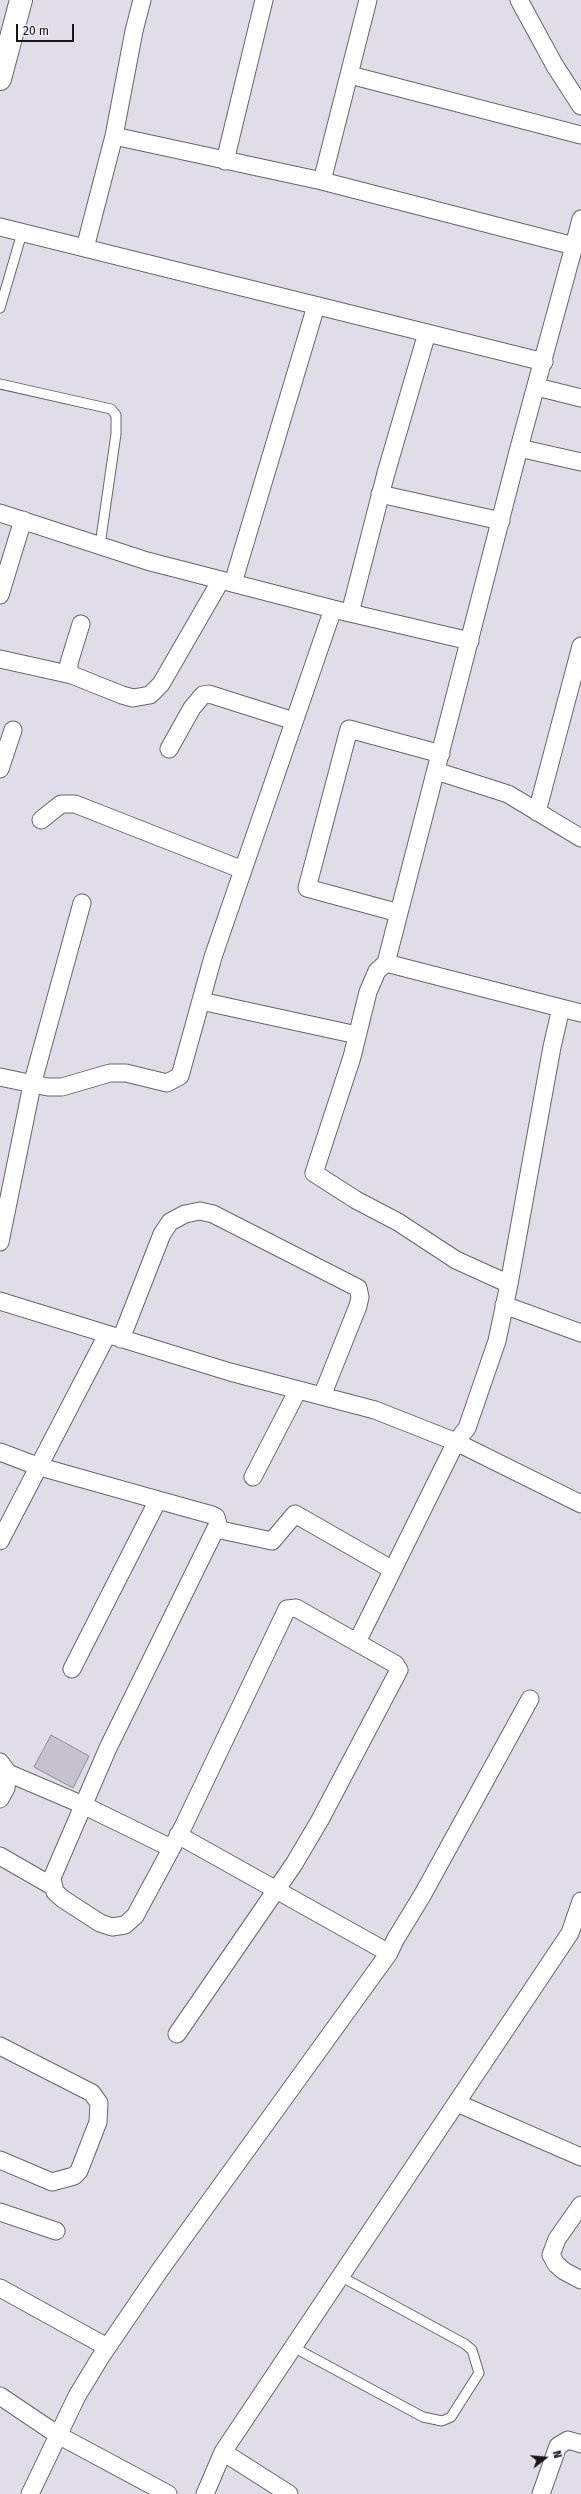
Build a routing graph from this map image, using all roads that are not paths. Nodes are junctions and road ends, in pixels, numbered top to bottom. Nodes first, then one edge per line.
1 (21, 0) edge
2 (142, 0) edge
3 (264, 0) edge
4 (368, 0) edge
5 (519, 0) edge
6 (350, 75) junction
7 (0, 80) edge
8 (581, 106) edge
9 (581, 135) edge
10 (114, 136) junction
11 (224, 160) junction
12 (322, 181) junction
13 (581, 219) edge
14 (0, 227) edge
15 (22, 233) junction
16 (577, 240) edge
17 (85, 248) junction
18 (316, 306) junction
19 (0, 308) edge
20 (427, 333) junction
21 (544, 362) junction
22 (0, 384) edge
23 (537, 387) junction
24 (581, 398) edge
25 (519, 448) junction
26 (581, 462) edge
27 (380, 494) junction
28 (0, 513) edge
29 (23, 520) junction
30 (501, 521) junction
31 (100, 545) junction
32 (227, 582) junction
33 (0, 595) edge
34 (333, 609) junction
35 (350, 613) junction
36 (81, 624) dead end
37 (470, 642) junction
38 (581, 646) edge
39 (0, 659) edge
40 (72, 675) junction
41 (294, 721) junction
42 (13, 730) dead end
43 (169, 749) dead end
44 (441, 754) junction
45 (0, 769) edge
46 (436, 771) junction
47 (537, 812) junction
48 (41, 820) dead end
49 (581, 838) edge
50 (243, 870) junction
51 (82, 903) dead end
52 (399, 913) junction
53 (386, 963) junction
54 (201, 1001) junction
55 (561, 1008) junction
56 (581, 1013) edge
57 (357, 1035) junction
58 (0, 1077) edge
59 (32, 1085) junction
60 (0, 1242) edge
61 (509, 1284) junction
62 (0, 1301) edge
63 (504, 1306) junction
64 (581, 1333) edge
65 (114, 1337) junction
66 (298, 1390) junction
67 (322, 1396) junction
68 (456, 1442) junction
69 (0, 1452) edge
70 (37, 1466) junction
71 (253, 1477) dead end
72 (158, 1500) junction
73 (581, 1504) edge
74 (216, 1529) junction
75 (0, 1541) edge
76 (392, 1569) junction
77 (357, 1642) junction
78 (72, 1669) dead end
79 (530, 1698) dead end
80 (4, 1768) edge
81 (0, 1799) edge
82 (83, 1805) junction
83 (174, 1842) junction
84 (0, 1856) edge
85 (52, 1886) junction
86 (276, 1891) junction
87 (581, 1901) edge
88 (575, 1935) edge
89 (389, 1954) junction
90 (177, 2034) dead end
91 (0, 2046) edge
92 (457, 2103) junction
93 (581, 2157) edge
94 (0, 2160) edge
95 (581, 2205) edge
96 (0, 2212) edge
97 (56, 2231) dead end
98 (340, 2276) junction
99 (581, 2280) edge
100 (0, 2288) edge
101 (107, 2347) junction
102 (293, 2347) junction
103 (0, 2396) edge
104 (58, 2435) junction
105 (581, 2444) edge
106 (223, 2452) junction
107 (30, 2494) edge
108 (168, 2494) edge
109 (205, 2494) edge
110 (289, 2494) edge
111 (541, 2494) edge

1 - 7 street
2 - 10 street
3 - 11 street
4 - 6 street
5 - 8 street
6 - 9 street
6 - 12 street
10 - 11 street
10 - 17 street
11 - 12 street
12 - 16 street
13 - 16 street
14 - 15 street
15 - 17 street
15 - 19 lane
16 - 21 street
17 - 18 street
18 - 20 street
18 - 32 street
20 - 21 street
20 - 27 street
21 - 23 street
22 - 31 lane
23 - 24 street
23 - 25 street
25 - 26 street
25 - 30 street
27 - 30 street
27 - 35 street
28 - 29 street
29 - 31 street
29 - 33 street
30 - 37 street
31 - 32 street
32 - 34 street
32 - 40 street
34 - 35 street
34 - 41 street
35 - 37 street
36 - 40 street
37 - 44 street
38 - 47 street
39 - 40 street
41 - 43 street
41 - 50 street
42 - 45 street
44 - 46 street
44 - 52 street
46 - 47 street
46 - 52 street
47 - 49 street
48 - 50 street
50 - 54 street
51 - 59 street
52 - 53 street
53 - 55 street
53 - 57 street
54 - 57 street
54 - 59 street
55 - 56 street
55 - 61 street
57 - 61 street
58 - 59 street
59 - 60 street
61 - 63 street
62 - 65 street
63 - 64 street
63 - 68 street
65 - 66 street
65 - 67 street
65 - 70 street
66 - 67 street
66 - 71 street
67 - 68 street
68 - 73 street
68 - 76 street
69 - 70 street
70 - 72 street
70 - 75 street
72 - 74 street
72 - 78 street
74 - 76 street
74 - 82 street
76 - 77 street
77 - 83 street
77 - 86 street
79 - 89 street
80 - 81 street
80 - 82 street
82 - 83 street
82 - 85 street
83 - 85 street
83 - 86 street
84 - 85 street
86 - 89 street
86 - 90 street
87 - 88 street
88 - 92 street
89 - 101 street
91 - 94 street
92 - 93 street
92 - 98 street
95 - 99 street
96 - 97 street
98 - 102 street
98 - 102 lane
100 - 101 street
101 - 104 street
102 - 106 street
103 - 104 street
104 - 107 street
104 - 108 street
105 - 111 street
106 - 109 street
106 - 110 street

